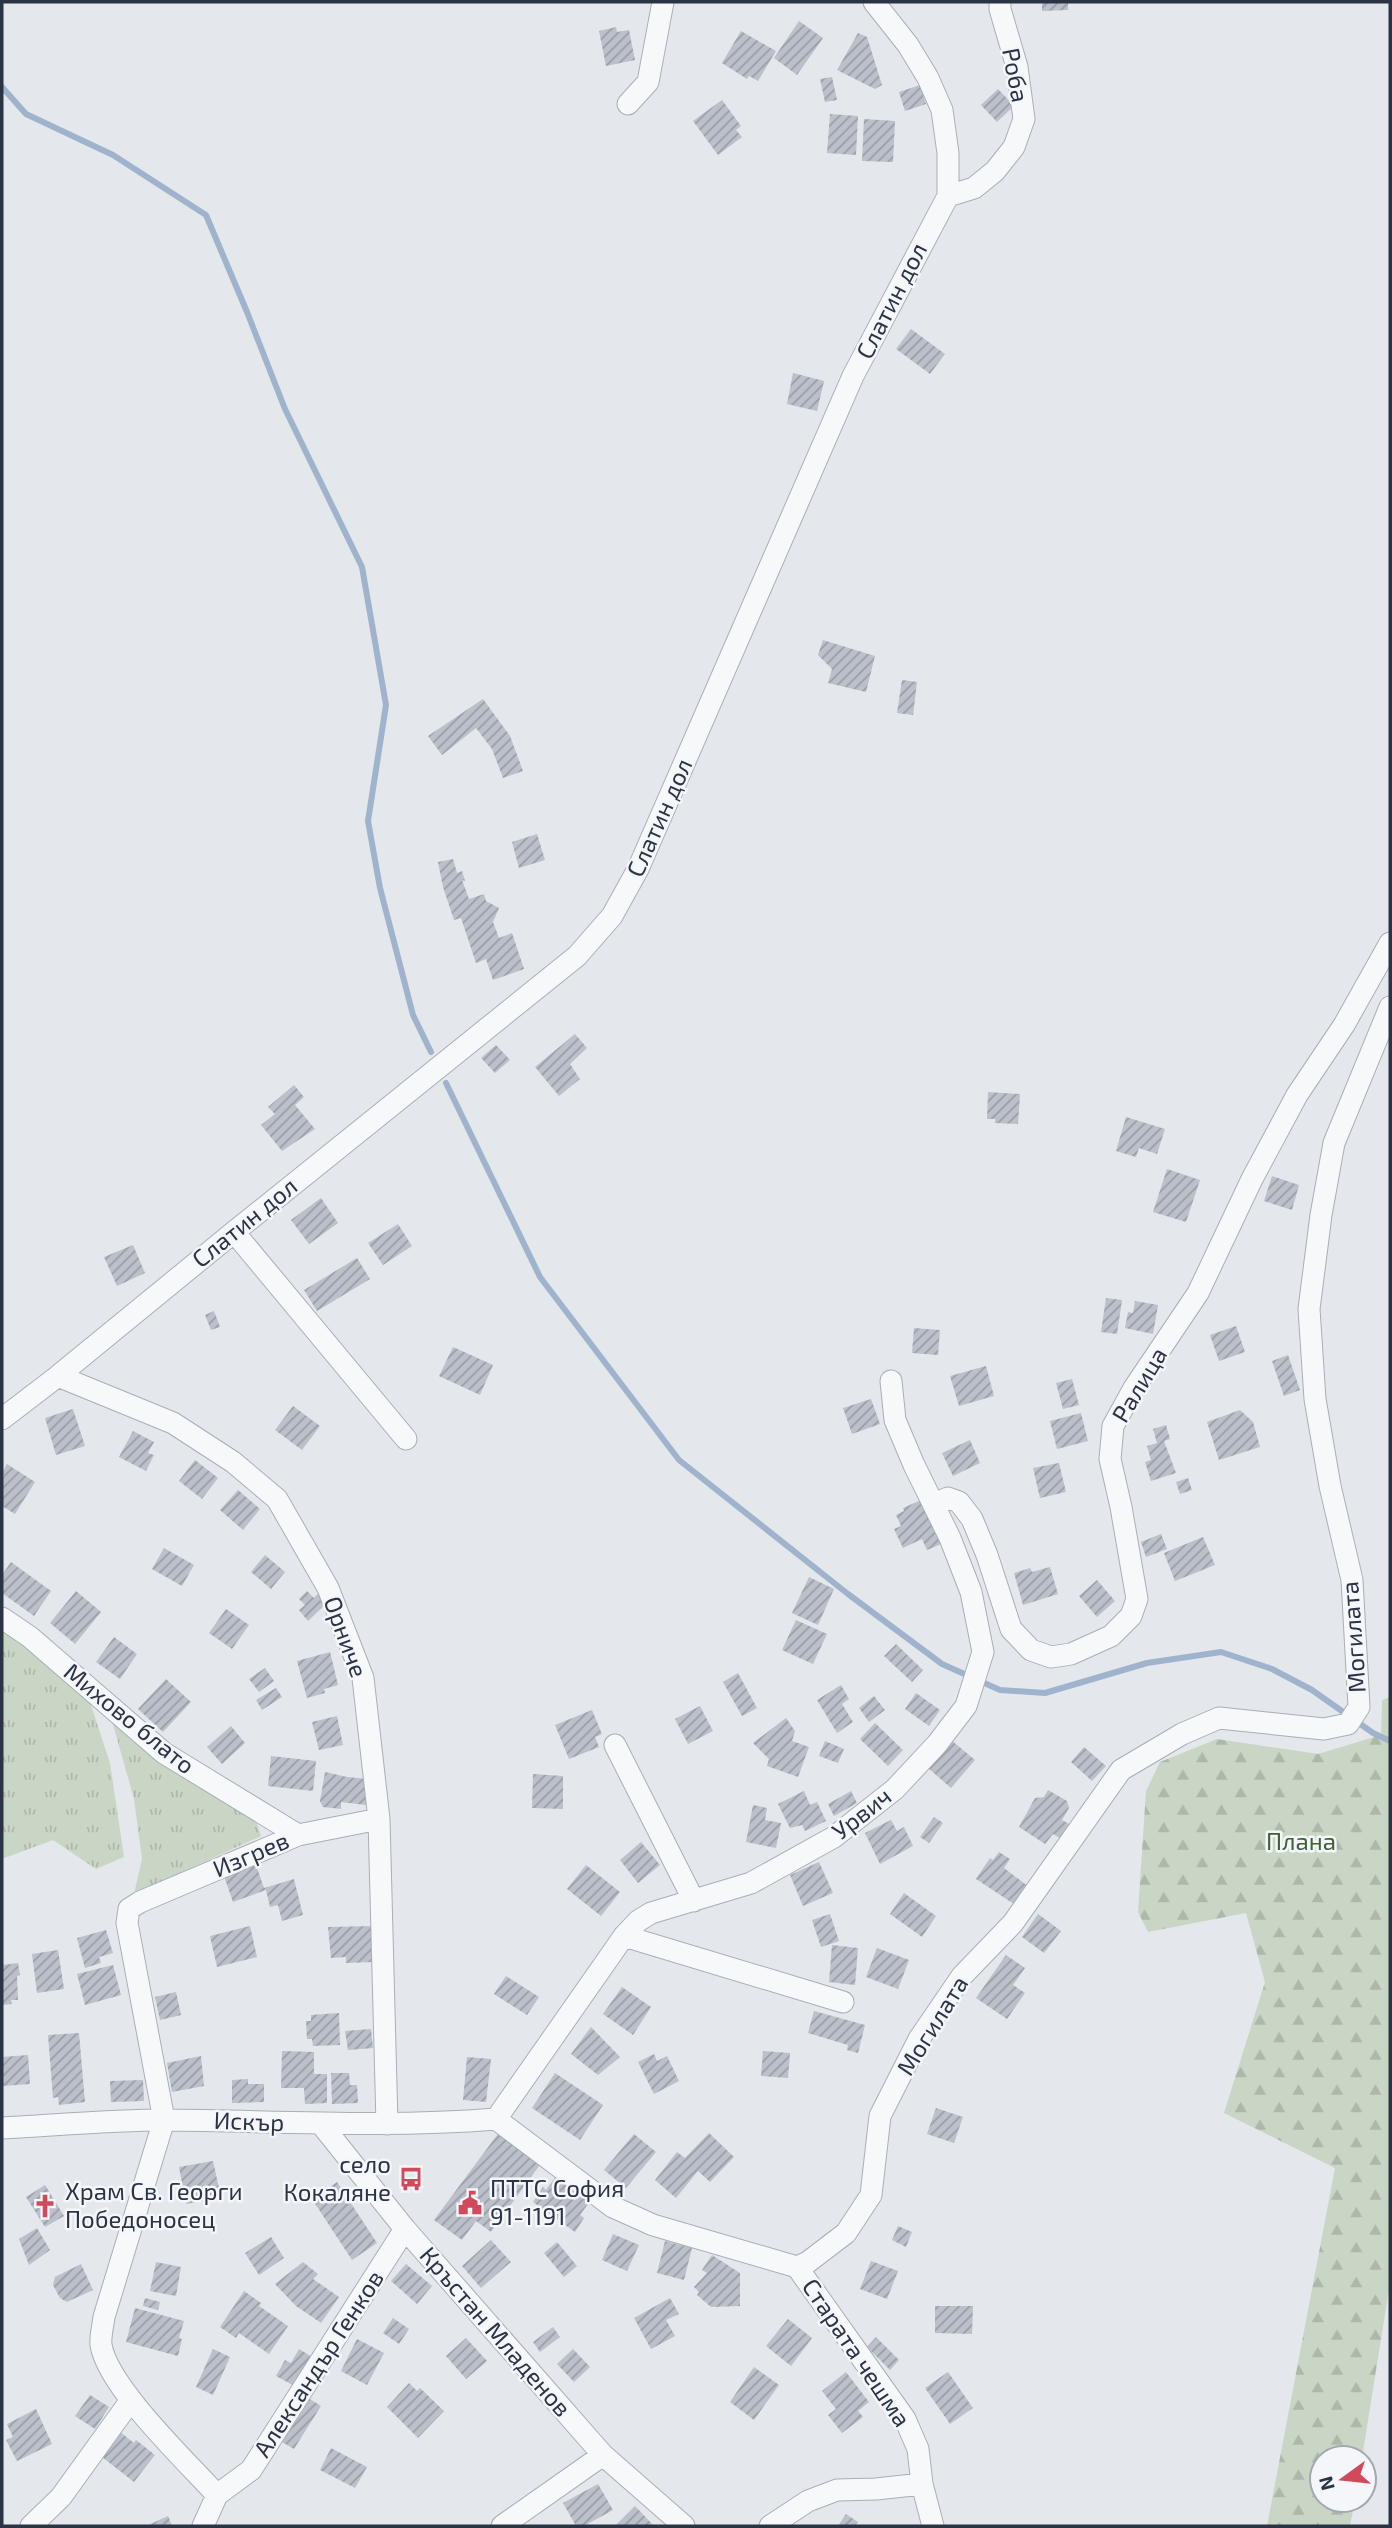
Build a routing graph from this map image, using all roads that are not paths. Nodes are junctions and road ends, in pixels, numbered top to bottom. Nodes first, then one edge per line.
1 (663, 2) edge
2 (874, 2) edge
3 (1000, 2) edge
4 (628, 104) dead end
5 (948, 196) junction
6 (1390, 943) edge
7 (1390, 1007) edge
8 (234, 1231) junction
9 (58, 1376) junction
10 (891, 1381) dead end
11 (2, 1419) edge
12 (406, 1439) dead end
13 (934, 1504) junction
14 (2, 1618) edge
15 (615, 1745) dead end
16 (379, 1819) junction
17 (298, 1835) junction
18 (694, 1901) junction
19 (624, 1936) junction
20 (843, 2002) dead end
21 (496, 2119) junction
22 (164, 2120) junction
23 (321, 2124) junction
24 (387, 2124) junction
25 (2, 2128) edge
26 (405, 2228) junction
27 (797, 2267) junction
28 (131, 2400) junction
29 (603, 2455) junction
30 (922, 2484) junction
31 (217, 2495) junction
32 (31, 2526) edge
33 (203, 2526) edge
34 (502, 2526) edge
35 (684, 2526) edge
36 (770, 2526) edge
37 (933, 2526) edge

1 - 4 street
2 - 5 street, Слатин дол
3 - 5 street, Роба
5 - 8 street, Слатин дол
6 - 13 street, Ралица
7 - 27 street, Могилата
8 - 9 street, Слатин дол
8 - 12 street
9 - 11 street, Слатин дол
9 - 16 street, Орниче
10 - 13 street, Урвич
13 - 18 street, Урвич
14 - 17 street, Михово блато
15 - 18 street
16 - 17 street, Изгрев
16 - 24 street, Орниче
17 - 22 street, Изгрев
18 - 19 street, Урвич
19 - 20 street
19 - 21 street, Урвич
21 - 24 street, Искър
21 - 27 street, Старата чешма
22 - 23 street, Искър
22 - 25 street, Искър
22 - 28 street
23 - 24 street, Искър
23 - 26 street, Кръстан Младенов
26 - 29 street, Кръстан Младенов
26 - 31 street, Александър Генков
27 - 30 street, Старата чешма
28 - 31 street
28 - 32 street
29 - 34 street
29 - 35 street, Кръстан Младенов
30 - 36 street
30 - 37 street, Старата чешма
31 - 33 street, Александър Генков

